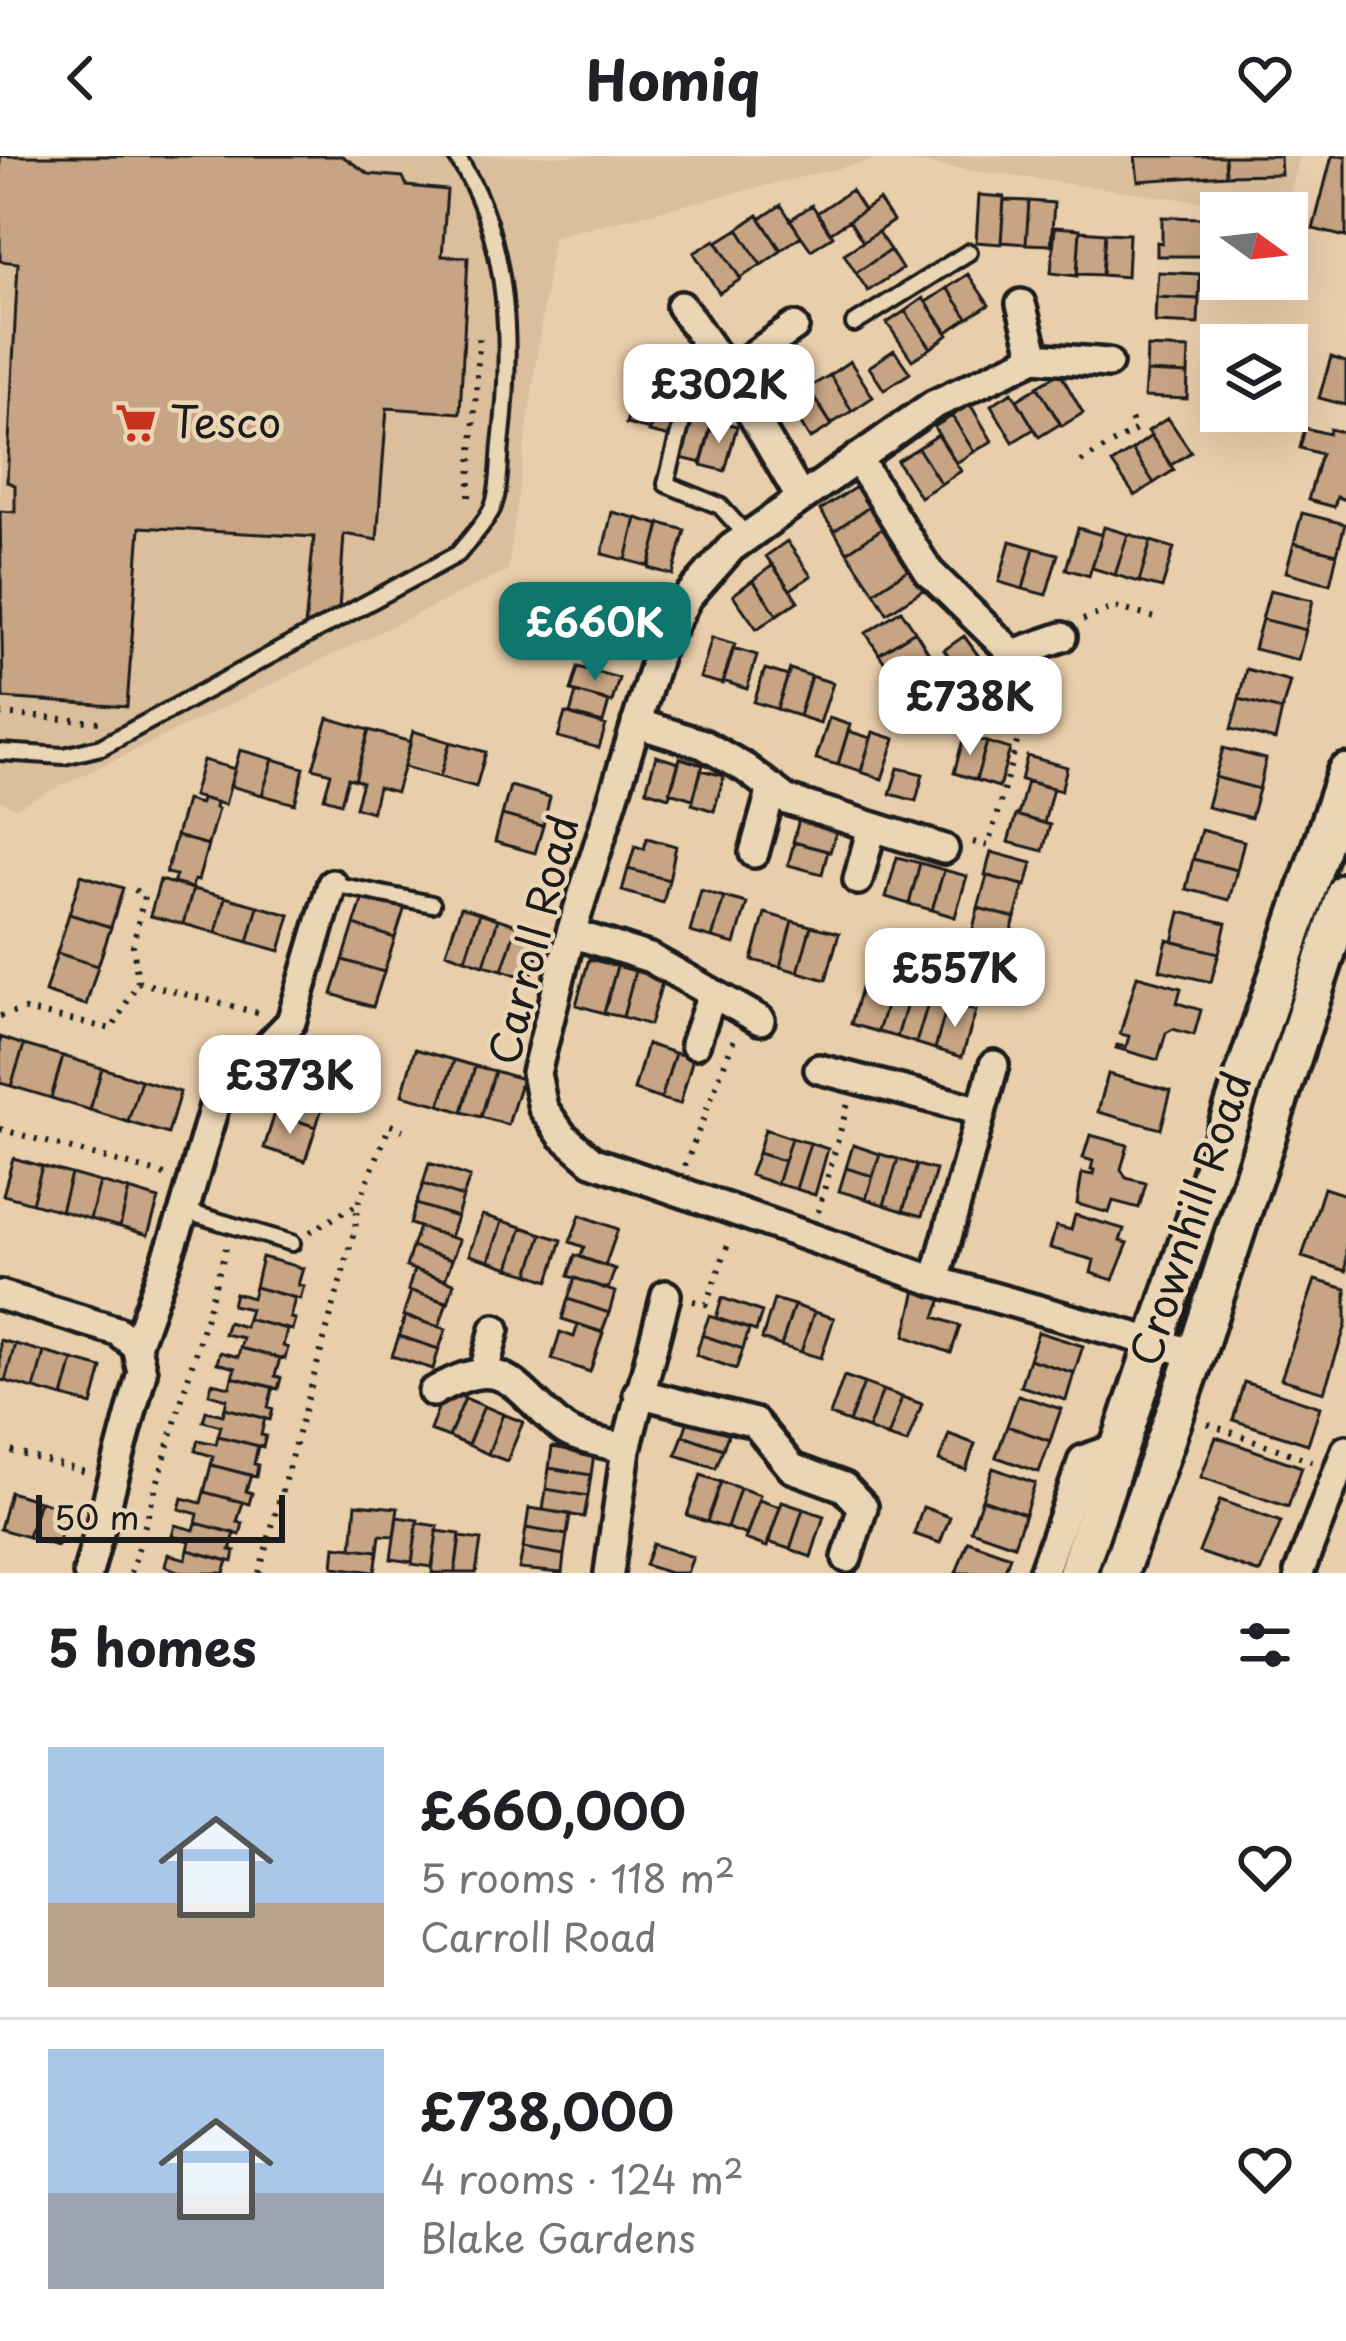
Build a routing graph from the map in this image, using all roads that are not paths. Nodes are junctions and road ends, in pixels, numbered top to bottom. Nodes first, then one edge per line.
1 (456, 156) edge
2 (969, 252) dead end
3 (1021, 304) dead end
4 (681, 306) dead end
5 (854, 324) dead end
6 (794, 327) dead end
7 (1035, 357) junction
8 (1108, 363) dead end
9 (728, 373) junction
10 (684, 414) dead end
11 (856, 458) junction
12 (800, 497) junction
13 (747, 536) junction
14 (1062, 637) road end
15 (1013, 654) junction
16 (1002, 712) road end
17 (636, 723) junction
18 (0, 752) edge
19 (1346, 773) edge
20 (772, 788) junction
21 (872, 827) junction
22 (944, 849) road end
23 (754, 853) dead end
24 (858, 880) dead end
25 (332, 884) joint
26 (1346, 892) edge
27 (432, 904) dead end
28 (571, 933) junction
29 (712, 994) junction
30 (754, 1017) road end
31 (695, 1044) dead end
32 (994, 1065) dead end
33 (819, 1069) dead end
34 (982, 1111) junction
35 (184, 1211) junction
36 (292, 1243) road end
37 (935, 1281) junction
38 (0, 1295) edge
39 (666, 1295) road end
40 (495, 1329) dead end
41 (1155, 1342) junction
42 (136, 1346) junction
43 (1196, 1354) junction
44 (484, 1372) junction
45 (433, 1392) dead end
46 (638, 1393) junction
47 (1120, 1447) junction
48 (626, 1448) junction
49 (1342, 1460) edge
50 (848, 1558) dead end
51 (88, 1573) edge
52 (609, 1573) edge
53 (1043, 1573) edge
54 (1077, 1573) edge
55 (1119, 1573) edge
56 (1299, 1573) edge

1 - 18 lane
2 - 5 lane
3 - 7 street
4 - 9 street
6 - 9 street
7 - 8 street, Carroll Road
7 - 11 street, Carroll Road
9 - 12 street
10 - 13 lane
11 - 12 street, Carroll Road
11 - 15 street
12 - 13 street, Carroll Road
13 - 17 street, Carroll Road
14 - 15 street
15 - 16 street
17 - 20 street
17 - 28 street, Carroll Road
19 - 41 main road, Crownhill Road
20 - 21 street
20 - 23 street
21 - 22 street
21 - 24 street
25 - 27 lane
25 - 35 street
26 - 43 main road, Crownhill Road
28 - 29 street
28 - 37 street, Carroll Road
29 - 30 street
29 - 31 street
32 - 34 street
33 - 34 street
34 - 37 street
35 - 36 lane
35 - 42 street
37 - 41 street, Carroll Road
38 - 42 street
39 - 46 street
40 - 44 street
41 - 43 street, Carroll Road
41 - 47 main road, Crownhill Road
42 - 51 street
43 - 55 main road, Crownhill Road
44 - 45 street
44 - 48 street
46 - 48 street
46 - 50 street
47 - 53 street
47 - 54 main road, Crownhill Road
48 - 52 street
49 - 56 street

